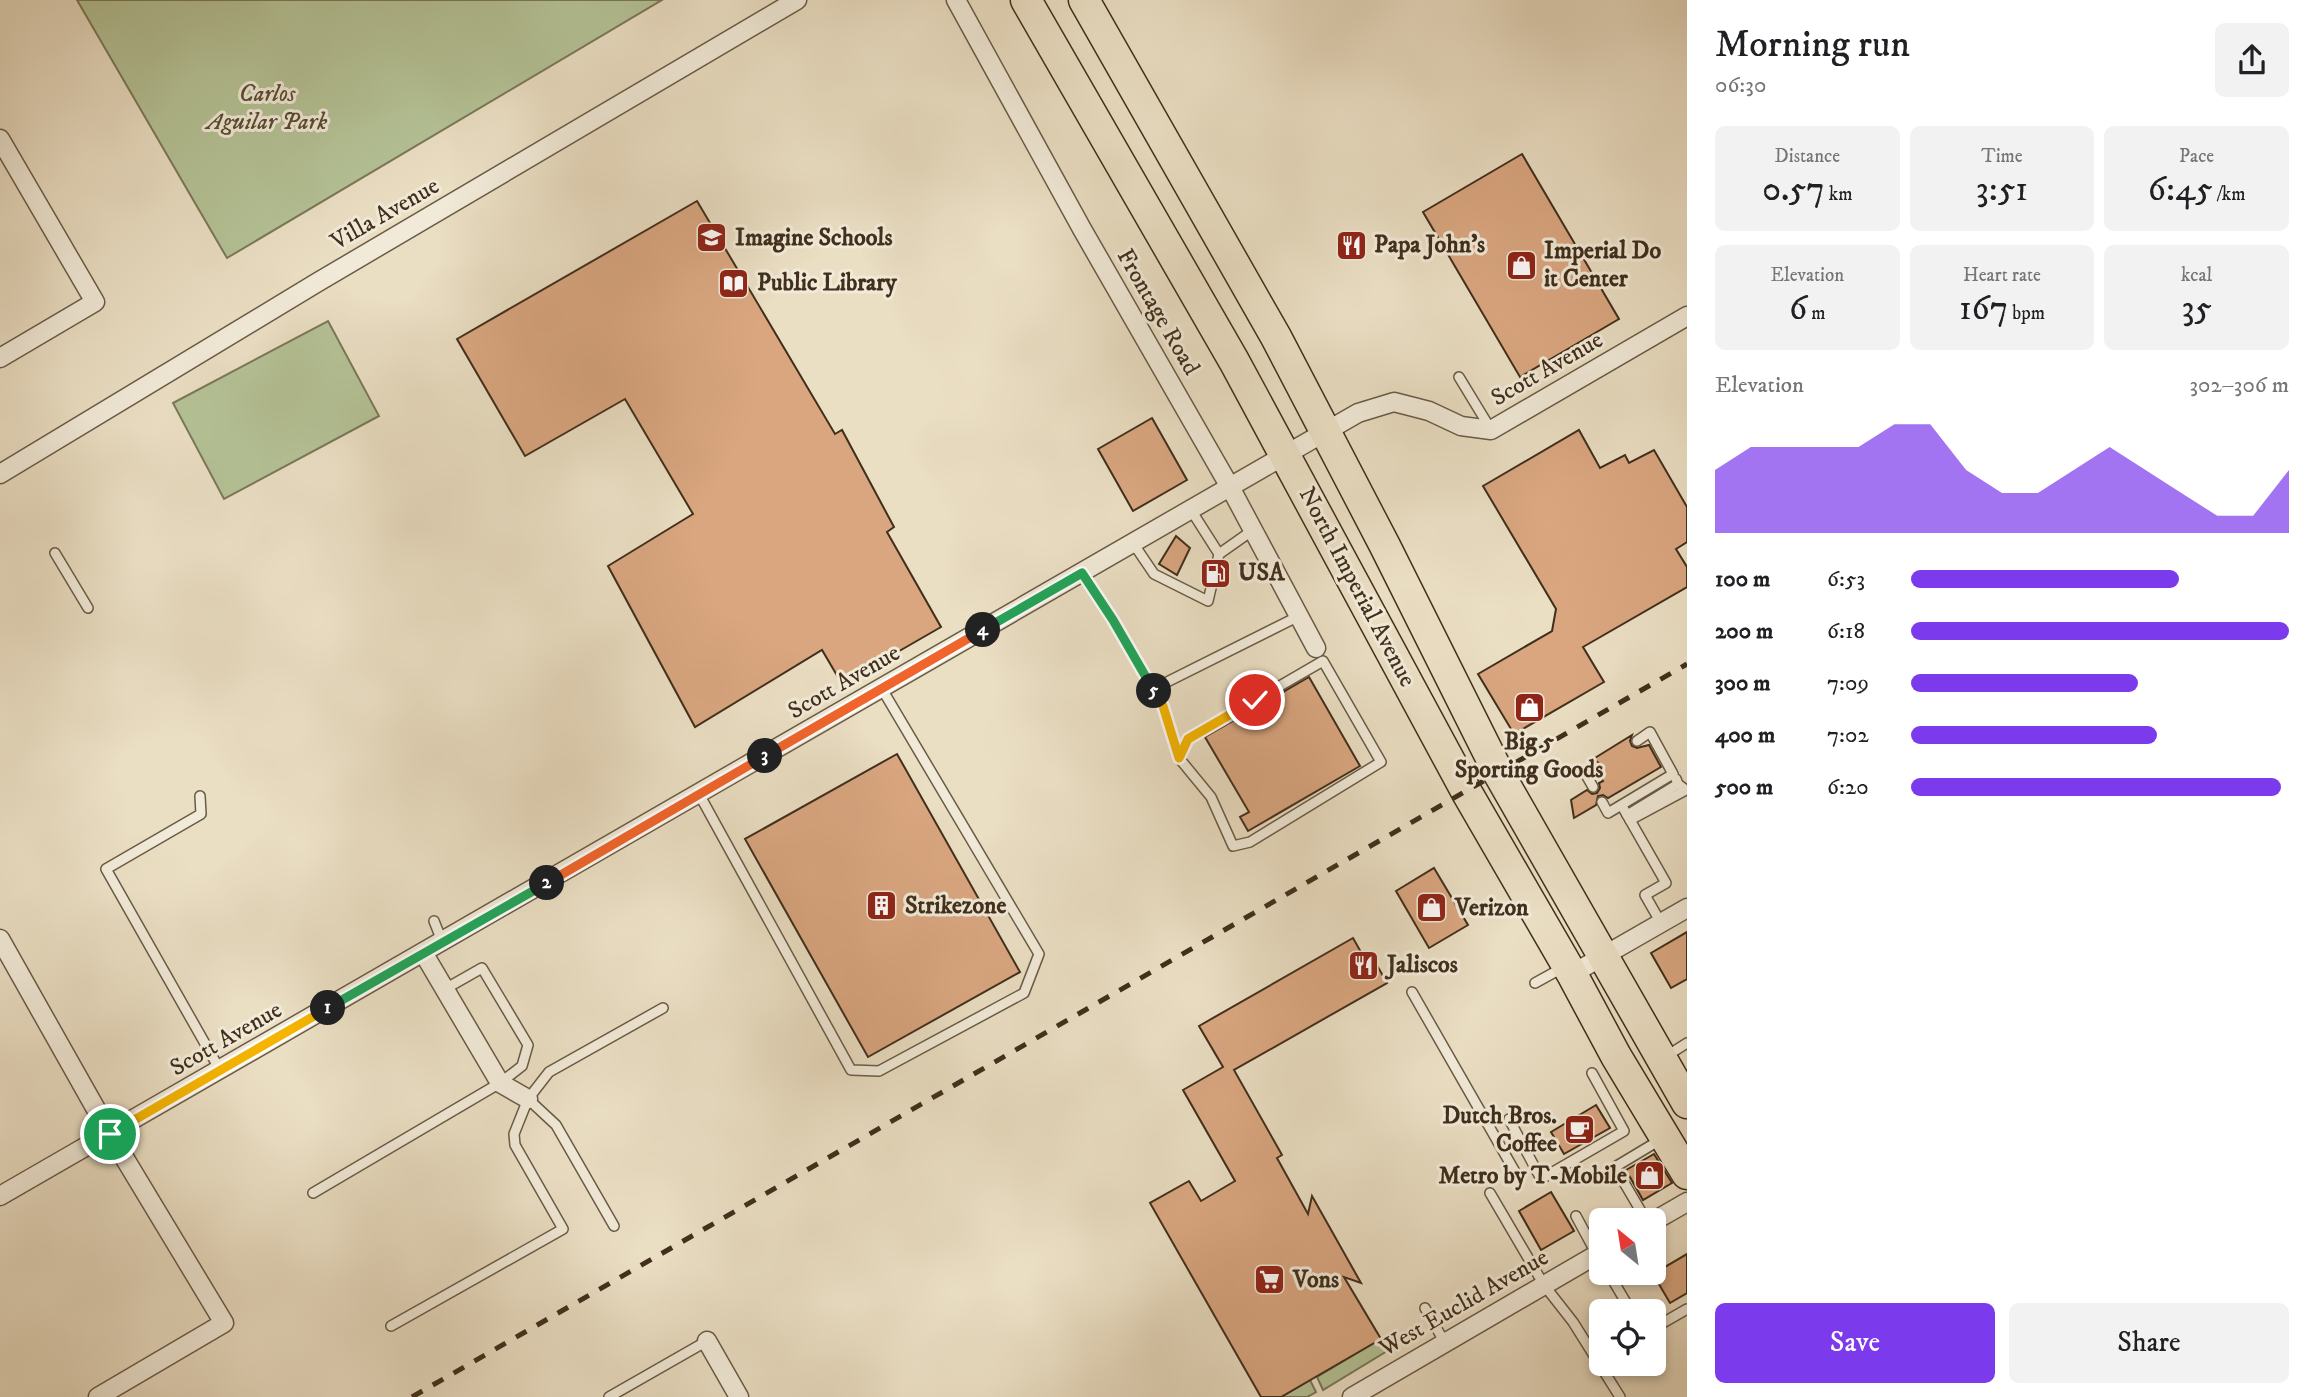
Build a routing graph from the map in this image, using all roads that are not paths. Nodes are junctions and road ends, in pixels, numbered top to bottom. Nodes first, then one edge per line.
1 (797, 0) edge
2 (956, 0) edge
3 (1026, 0) edge
4 (1084, 0) edge
5 (0, 139) edge
6 (1687, 316) edge
7 (0, 358) edge
8 (1459, 377) dead end
9 (1491, 430) junction
10 (1325, 432) junction
11 (1286, 455) junction
12 (0, 474) edge
13 (1230, 487) junction
14 (1191, 510) junction
15 (1253, 530) junction
16 (1133, 543) junction
17 (55, 553) dead end
18 (1219, 554) junction
19 (1082, 573) junction
20 (88, 608) dead end
21 (1298, 616) junction
22 (1319, 655) junction
23 (882, 689) junction
24 (1153, 689) junction
25 (1637, 740) dead end
26 (1179, 758) junction
27 (1594, 767) dead end
28 (1673, 774) junction
29 (1593, 787) dead end
30 (699, 794) junction
31 (200, 796) dead end
32 (1602, 802) dead end
33 (1626, 814) junction
34 (1687, 908) edge
35 (434, 921) dead end
36 (1661, 923) junction
37 (0, 939) edge
38 (443, 943) junction
39 (424, 954) junction
40 (1603, 956) junction
41 (1570, 970) junction
42 (1535, 983) dead end
43 (444, 989) junction
44 (1412, 992) dead end
45 (663, 1008) dead end
46 (1687, 1043) edge
47 (1661, 1059) junction
48 (1601, 1067) junction
49 (220, 1070) junction
50 (500, 1083) junction
51 (528, 1099) junction
52 (1687, 1103) edge
53 (1509, 1119) dead end
54 (110, 1134) junction
55 (1666, 1136) junction
56 (1687, 1174) edge
57 (1518, 1177) dead end
58 (313, 1193) dead end
59 (1490, 1193) dead end
60 (0, 1196) edge
61 (1687, 1202) edge
62 (1639, 1208) edge
63 (1666, 1214) edge
64 (1576, 1216) dead end
65 (614, 1226) dead end
66 (1589, 1238) edge
67 (1589, 1262) edge
68 (1544, 1285) junction
69 (1425, 1308) dead end
70 (1687, 1309) edge
71 (1666, 1321) edge
72 (391, 1326) dead end
73 (707, 1341) joint
74 (1445, 1343) junction
75 (98, 1397) edge
76 (609, 1397) edge
77 (739, 1397) edge
78 (1352, 1397) edge
79 (1620, 1397) edge

1 - 12 street, Villa Avenue
2 - 13 street, Frontage Road
3 - 11 highway, North Imperial Avenue
4 - 10 highway, North Imperial Avenue
5 - 7 street
6 - 9 street, Scott Avenue
8 - 9 lane
9 - 10 street, Scott Avenue
10 - 11 street, Scott Avenue
10 - 40 highway, North Imperial Avenue
11 - 13 street, Scott Avenue
11 - 41 highway, North Imperial Avenue
13 - 14 street, Scott Avenue
13 - 15 street, Frontage Road
14 - 16 street, Scott Avenue
14 - 18 lane
15 - 18 lane
15 - 21 street, Frontage Road
16 - 18 lane
16 - 19 street, Scott Avenue
17 - 20 lane
19 - 23 street, Scott Avenue
19 - 24 lane
21 - 22 street, Frontage Road
21 - 24 lane
22 - 26 lane
22 - 26 lane
23 - 30 street, Scott Avenue
23 - 30 lane
24 - 26 lane
25 - 28 lane
27 - 29 lane
28 - 33 lane
28 - 33 lane
30 - 38 street, Scott Avenue
31 - 49 lane
32 - 33 lane
33 - 36 lane
34 - 36 street
35 - 38 lane
36 - 40 street
37 - 54 street
38 - 39 street, Scott Avenue
39 - 43 street
39 - 49 street, Scott Avenue
40 - 41 street
40 - 47 highway, North Imperial Avenue
41 - 42 lane
41 - 48 highway, North Imperial Avenue
43 - 50 street
43 - 50 lane
44 - 57 lane
45 - 51 lane
46 - 47 lane
47 - 52 highway, North Imperial Avenue
48 - 53 lane
48 - 55 highway, North Imperial Avenue
49 - 54 street, Scott Avenue
50 - 51 street
50 - 58 lane
51 - 65 lane
51 - 72 lane
54 - 60 street, Scott Avenue
54 - 75 street
55 - 56 highway, North Imperial Avenue
55 - 62 lane
59 - 68 lane
61 - 63 street
64 - 66 lane
67 - 68 street, West Euclid Avenue
68 - 74 street, West Euclid Avenue
68 - 79 lane
69 - 74 lane
70 - 71 lane
73 - 76 lane
73 - 77 street
74 - 78 street, West Euclid Avenue

